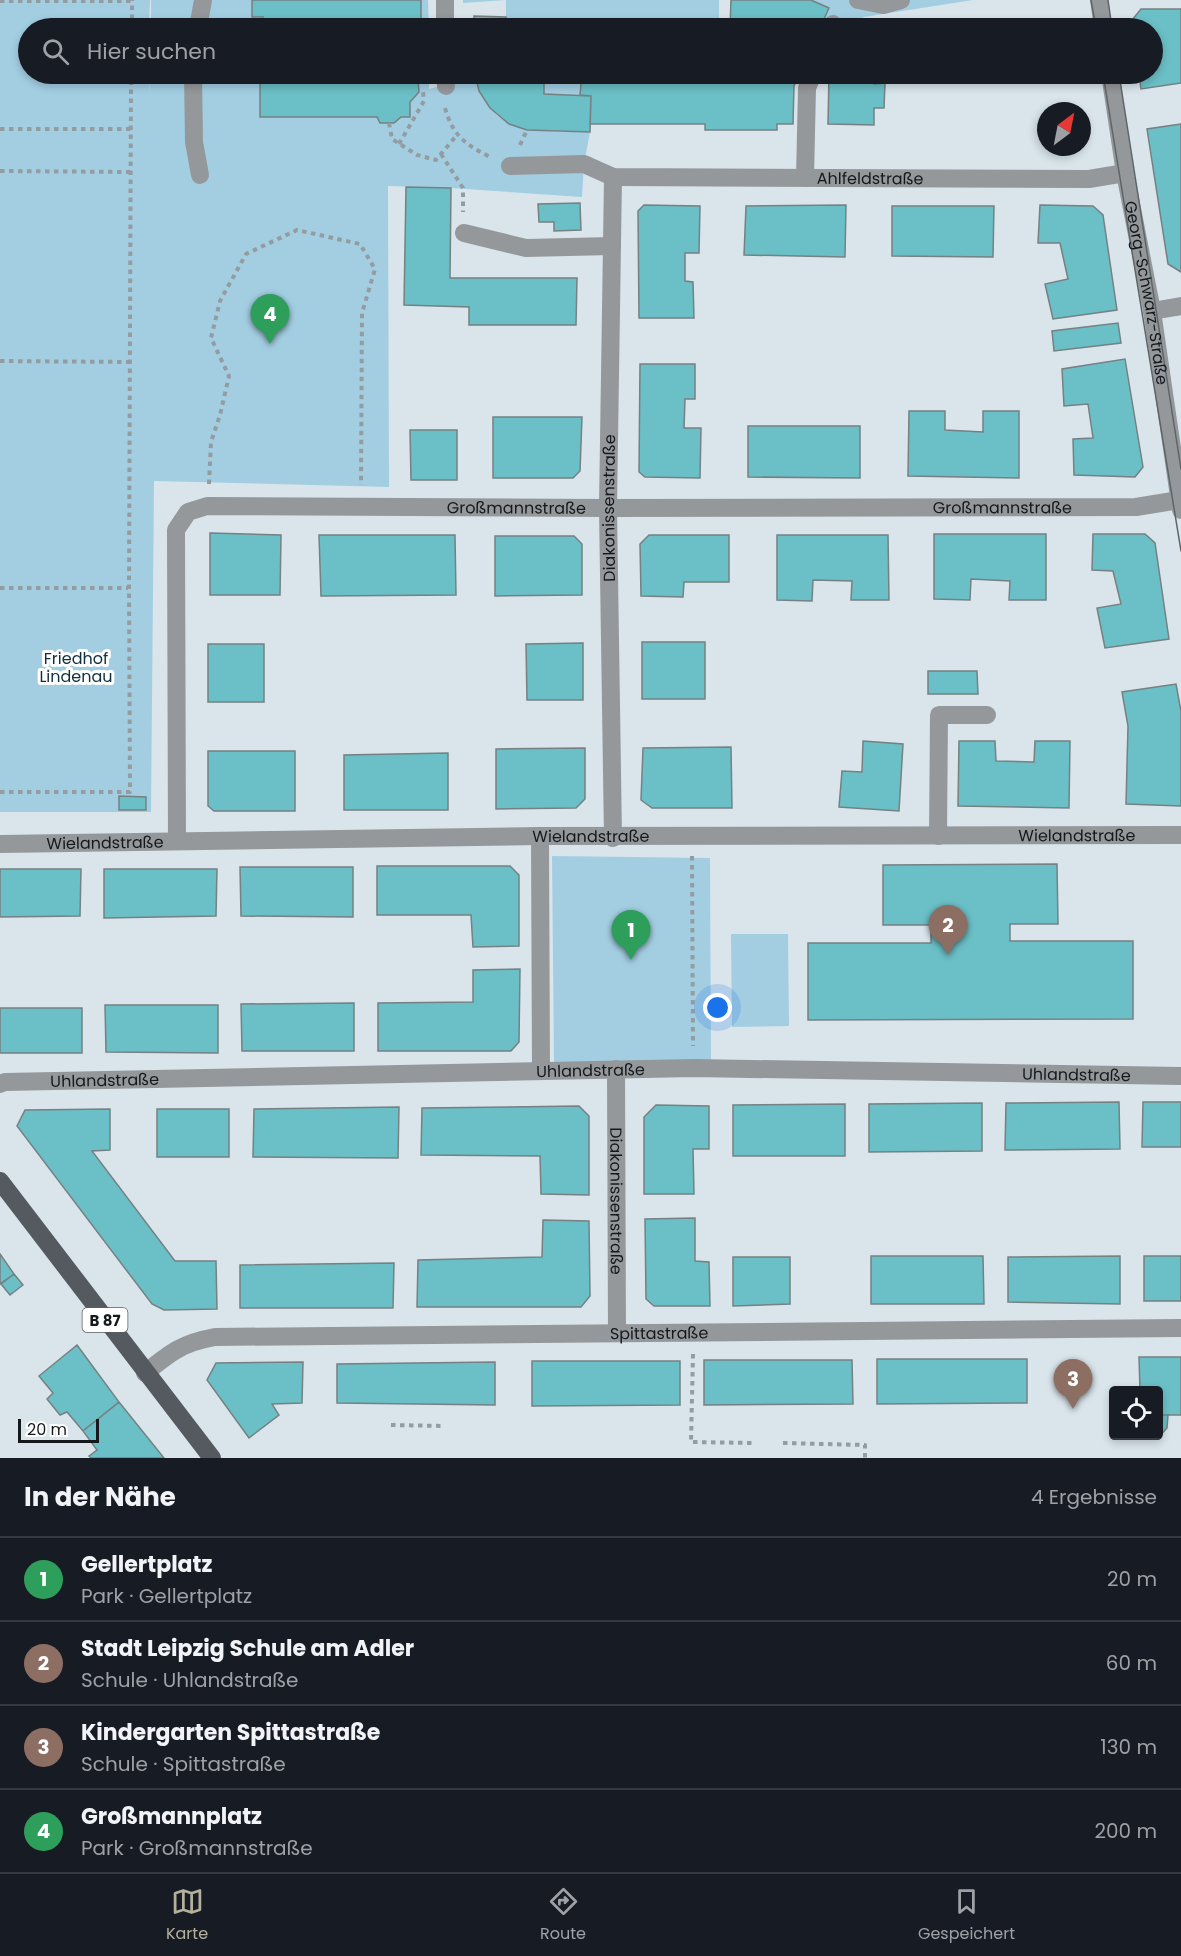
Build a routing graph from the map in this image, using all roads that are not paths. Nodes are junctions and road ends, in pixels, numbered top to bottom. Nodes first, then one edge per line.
1 (203, 0) edge
2 (445, 0) edge
3 (858, 0) edge
4 (901, 0) edge
5 (1099, 0) edge
6 (200, 18) edge
7 (445, 18) edge
8 (1102, 18) edge
9 (193, 84) edge
10 (809, 84) edge
11 (1112, 84) edge
12 (510, 166) road end
13 (1125, 173) junction
14 (200, 175) dead end
15 (613, 177) junction
16 (805, 178) junction
17 (464, 233) dead end
18 (612, 246) junction
19 (1181, 306) edge
20 (1152, 311) junction
21 (1180, 506) edge
22 (608, 508) junction
23 (987, 715) dead end
24 (1181, 835) edge
25 (540, 836) junction
26 (938, 836) junction
27 (613, 838) junction
28 (177, 842) junction
29 (0, 844) edge
30 (616, 1069) junction
31 (542, 1071) junction
32 (1181, 1076) edge
33 (0, 1084) edge
34 (0, 1181) edge
35 (1181, 1328) edge
36 (617, 1333) junction
37 (146, 1373) junction
38 (212, 1458) edge

1 - 6 street
2 - 7 street
3 - 4 street
5 - 8 street
9 - 14 street
10 - 16 street
11 - 13 street, Georg-Schwarz-Straße
12 - 15 street
13 - 16 street, Ahlfeldstraße
13 - 20 street, Georg-Schwarz-Straße
15 - 16 street, Ahlfeldstraße
15 - 18 street, Diakonissenstraße
17 - 18 street
18 - 22 street, Diakonissenstraße
19 - 20 street
20 - 21 street, Georg-Schwarz-Straße
21 - 22 street, Großmannstraße
22 - 27 street, Diakonissenstraße
22 - 28 street, Großmannstraße
23 - 26 street
24 - 26 street, Wielandstraße
25 - 27 street, Wielandstraße
25 - 28 street, Wielandstraße
25 - 31 street
26 - 27 street, Wielandstraße
28 - 29 street, Wielandstraße
30 - 31 street, Uhlandstraße
30 - 32 street, Uhlandstraße
30 - 36 street, Diakonissenstraße
31 - 33 street, Uhlandstraße
34 - 37 main road, B 87
35 - 36 street, Spittastraße
36 - 37 street, Spittastraße
37 - 38 main road, B 87

